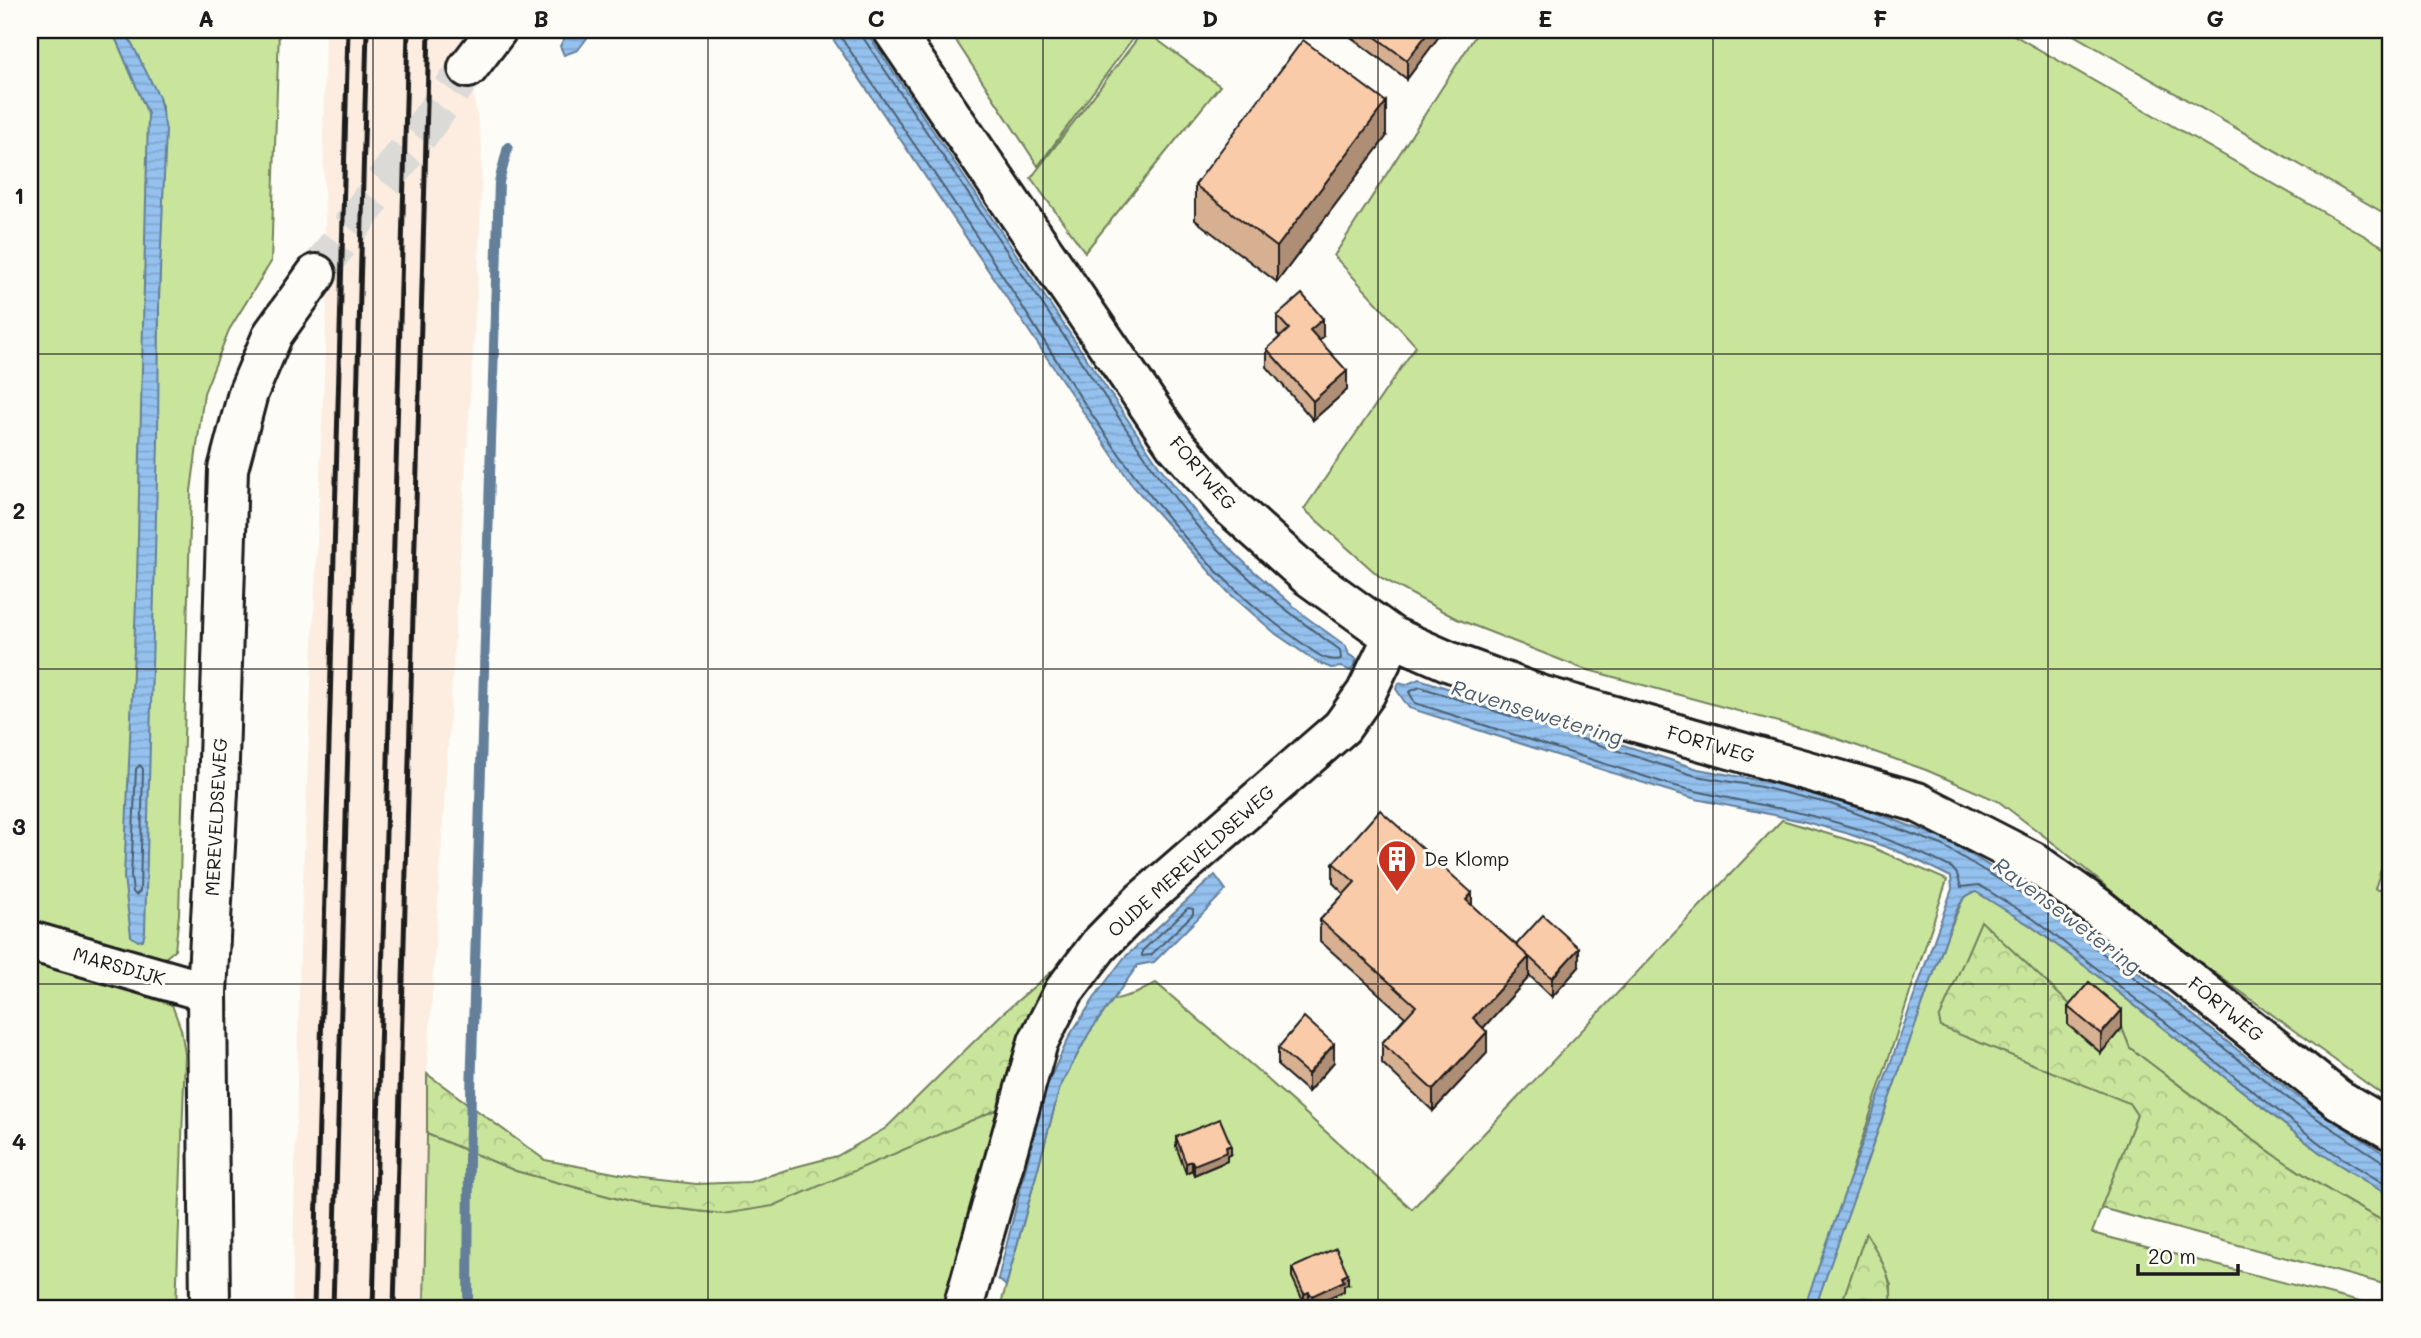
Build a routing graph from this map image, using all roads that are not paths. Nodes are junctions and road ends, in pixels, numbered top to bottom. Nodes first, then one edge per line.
1 (497, 30) edge
2 (893, 30) edge
3 (468, 68) tunnel mouth
4 (316, 274) tunnel mouth
5 (1393, 638) junction
6 (30, 941) edge
7 (207, 992) junction
8 (2391, 1130) edge
9 (210, 1308) edge
10 (963, 1308) edge

1 - 3 street
2 - 5 street, FORTWEG
4 - 7 street, MEREVELDSEWEG
5 - 8 street, FORTWEG
5 - 10 street, OUDE MEREVELDSEWEG
6 - 7 street, MARSDIJK
7 - 9 street, MEREVELDSEWEG

